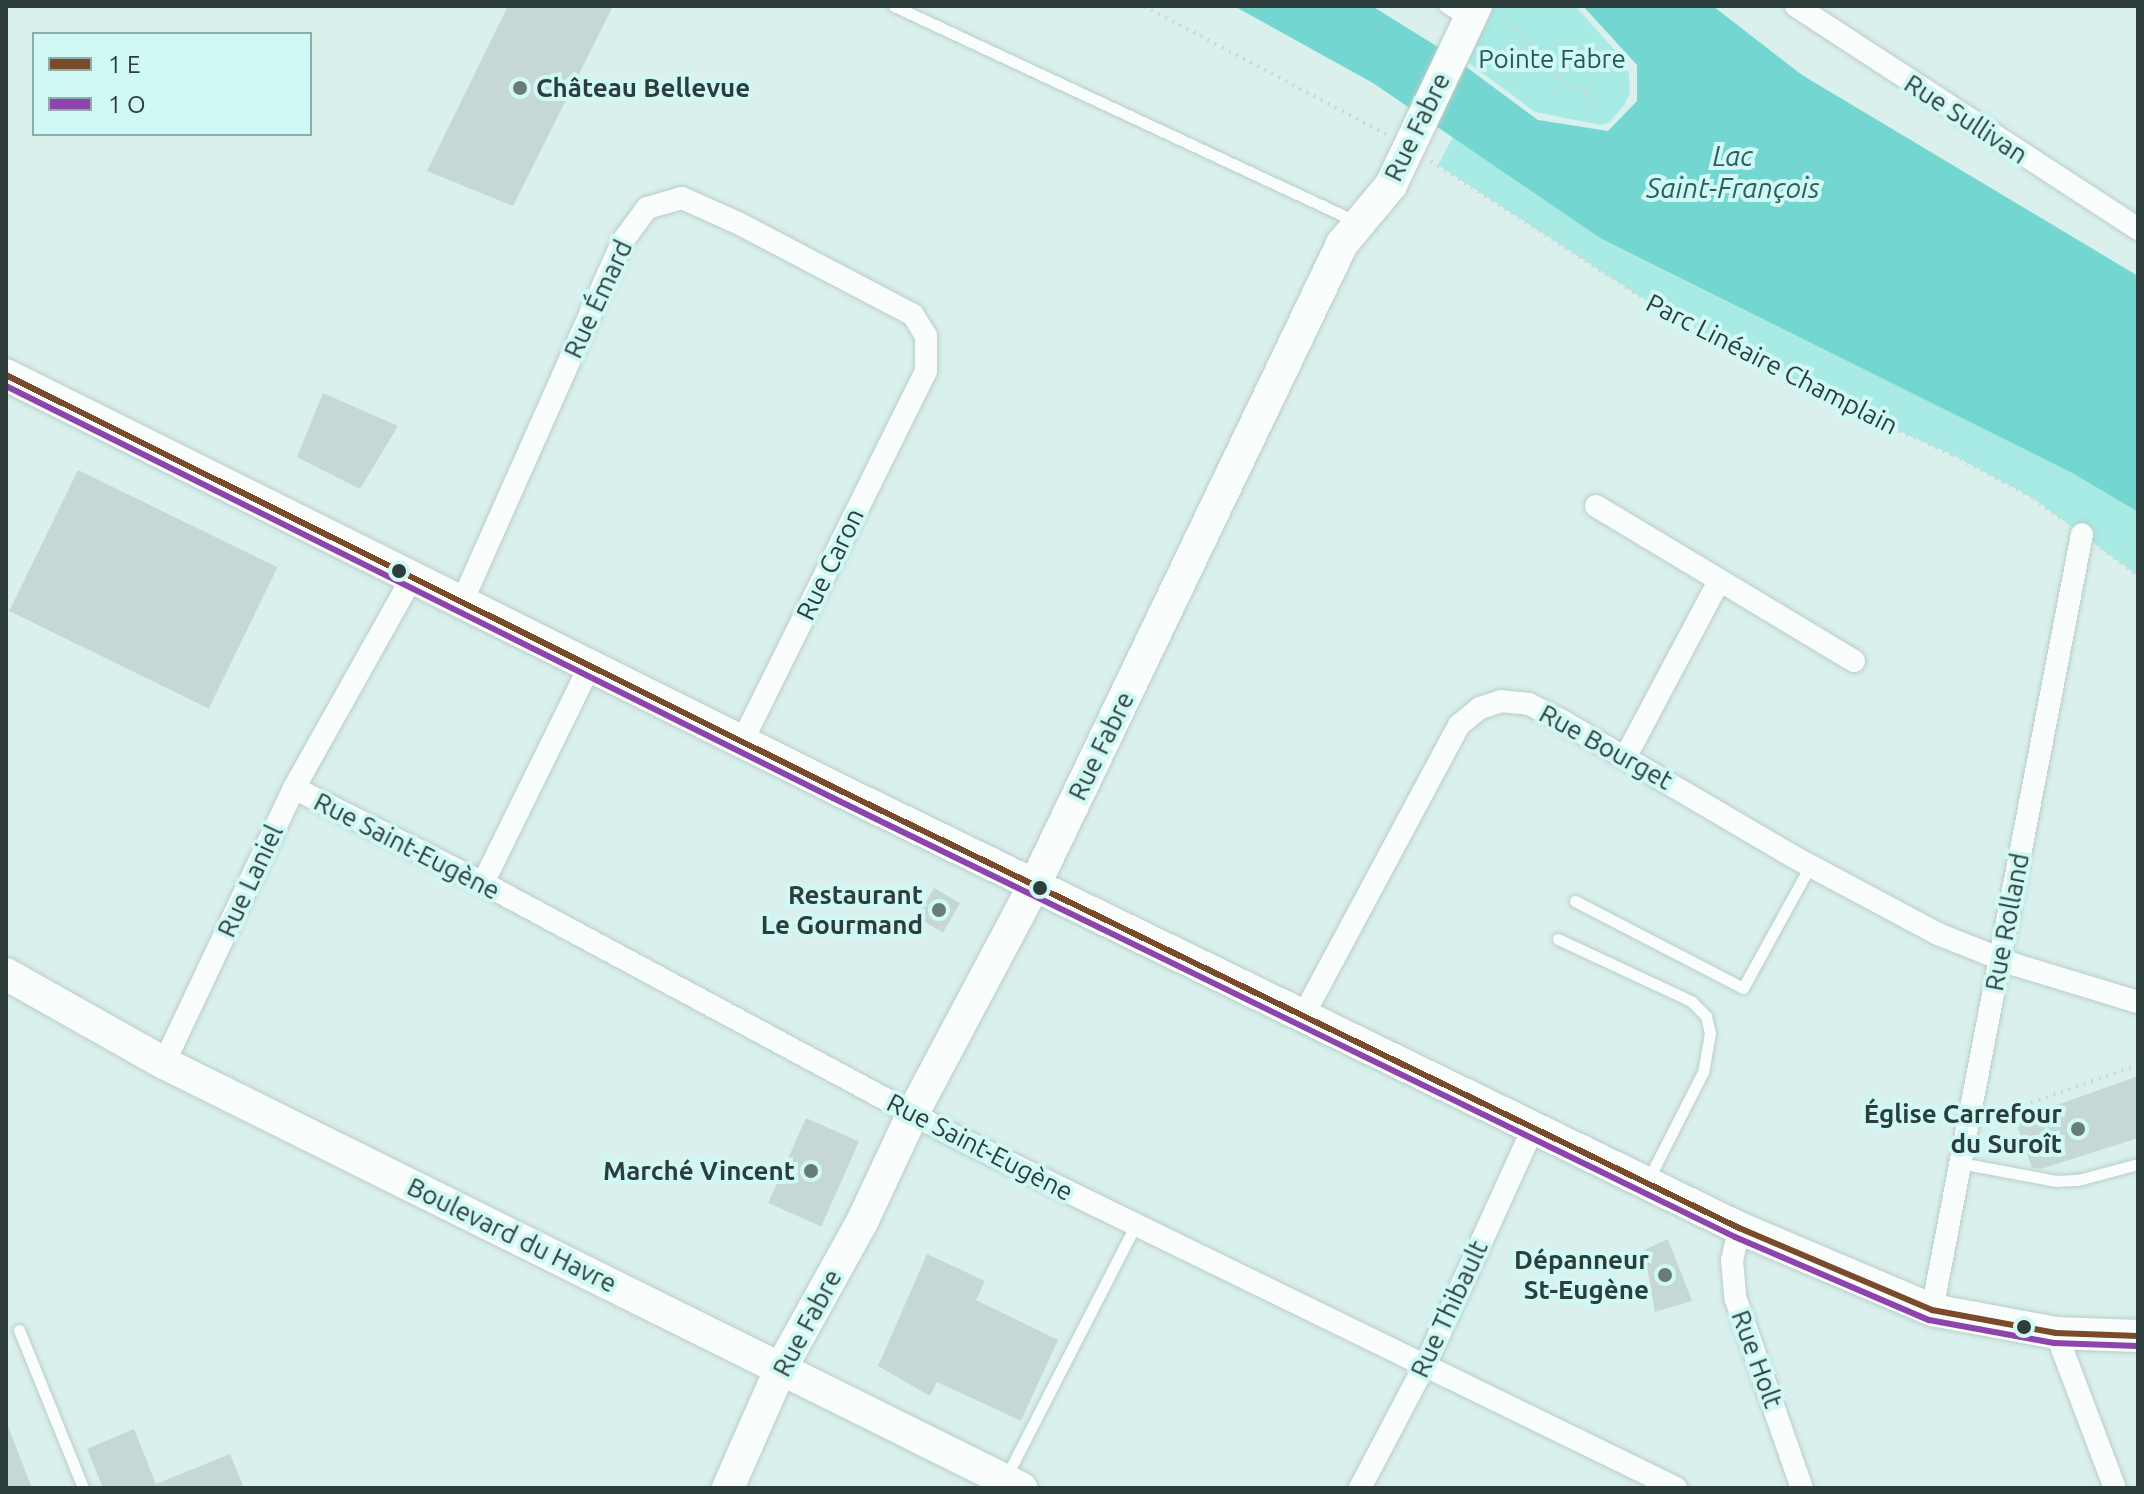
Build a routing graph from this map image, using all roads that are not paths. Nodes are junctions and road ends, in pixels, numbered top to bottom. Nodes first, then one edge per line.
1 (894, 6) edge
2 (1796, 6) edge
3 (1468, 19) edge
4 (1360, 223) junction
5 (2138, 229) edge
6 (6, 375) edge
7 (918, 386) joint
8 (1596, 506) dead end
9 (2082, 534) road end
10 (412, 578) junction
11 (1719, 581) junction
12 (462, 602) junction
13 (1854, 661) dead end
14 (590, 666) junction
15 (742, 742) junction
16 (1626, 756) junction
17 (294, 788) junction
18 (1810, 866) junction
19 (483, 883) junction
20 (1035, 884) junction
21 (1575, 901) dead end
22 (1558, 939) dead end
23 (2000, 960) junction
24 (6, 974) edge
25 (2138, 1002) edge
26 (1303, 1016) junction
27 (164, 1063) junction
28 (913, 1113) junction
29 (1533, 1128) junction
30 (1960, 1163) junction
31 (2138, 1164) edge
32 (1647, 1182) junction
33 (1135, 1226) junction
34 (1739, 1228) junction
35 (1932, 1310) junction
36 (19, 1330) dead end
37 (2056, 1333) junction
38 (2138, 1336) edge
39 (1424, 1366) junction
40 (781, 1368) junction
41 (1013, 1484) edge
42 (83, 1488) edge
43 (728, 1488) edge
44 (1360, 1488) edge
45 (1676, 1488) edge
46 (1801, 1488) edge
47 (2115, 1488) edge

1 - 4 lane
2 - 5 street, Rue Sullivan
3 - 4 street, Rue Fabre
4 - 20 street, Rue Fabre
6 - 10 street
7 - 12 street, Rue Émard
7 - 15 street, Rue Caron
8 - 11 street
9 - 23 street, Rue Rolland
10 - 12 street
10 - 17 street, Rue Laniel
11 - 13 street
11 - 16 street
12 - 14 street
14 - 15 street
14 - 19 street
15 - 20 street
16 - 18 street, Rue Bourget
16 - 26 street, Rue Bourget
17 - 19 street, Rue Saint-Eugène
17 - 27 street, Rue Laniel
18 - 21 lane
18 - 23 street, Rue Bourget
19 - 28 street, Rue Saint-Eugène
20 - 26 street
20 - 28 street, Rue Fabre
22 - 32 lane
23 - 25 street, Rue Bourget
23 - 30 street, Rue Rolland
24 - 27 street, Boulevard du Havre
26 - 29 street
27 - 40 street, Boulevard du Havre
28 - 33 street, Rue Saint-Eugène
28 - 40 street, Rue Fabre
29 - 32 street
29 - 39 street, Rue Thibault
30 - 31 lane
30 - 35 street, Rue Rolland
32 - 34 street
33 - 39 street, Rue Saint-Eugène
33 - 41 lane
34 - 35 street
34 - 46 street, Rue Holt
35 - 37 street
36 - 42 lane
37 - 38 street
37 - 47 street
39 - 44 street, Rue Thibault
39 - 45 street, Rue Saint-Eugène
40 - 41 street, Boulevard du Havre
40 - 43 street, Rue Fabre

